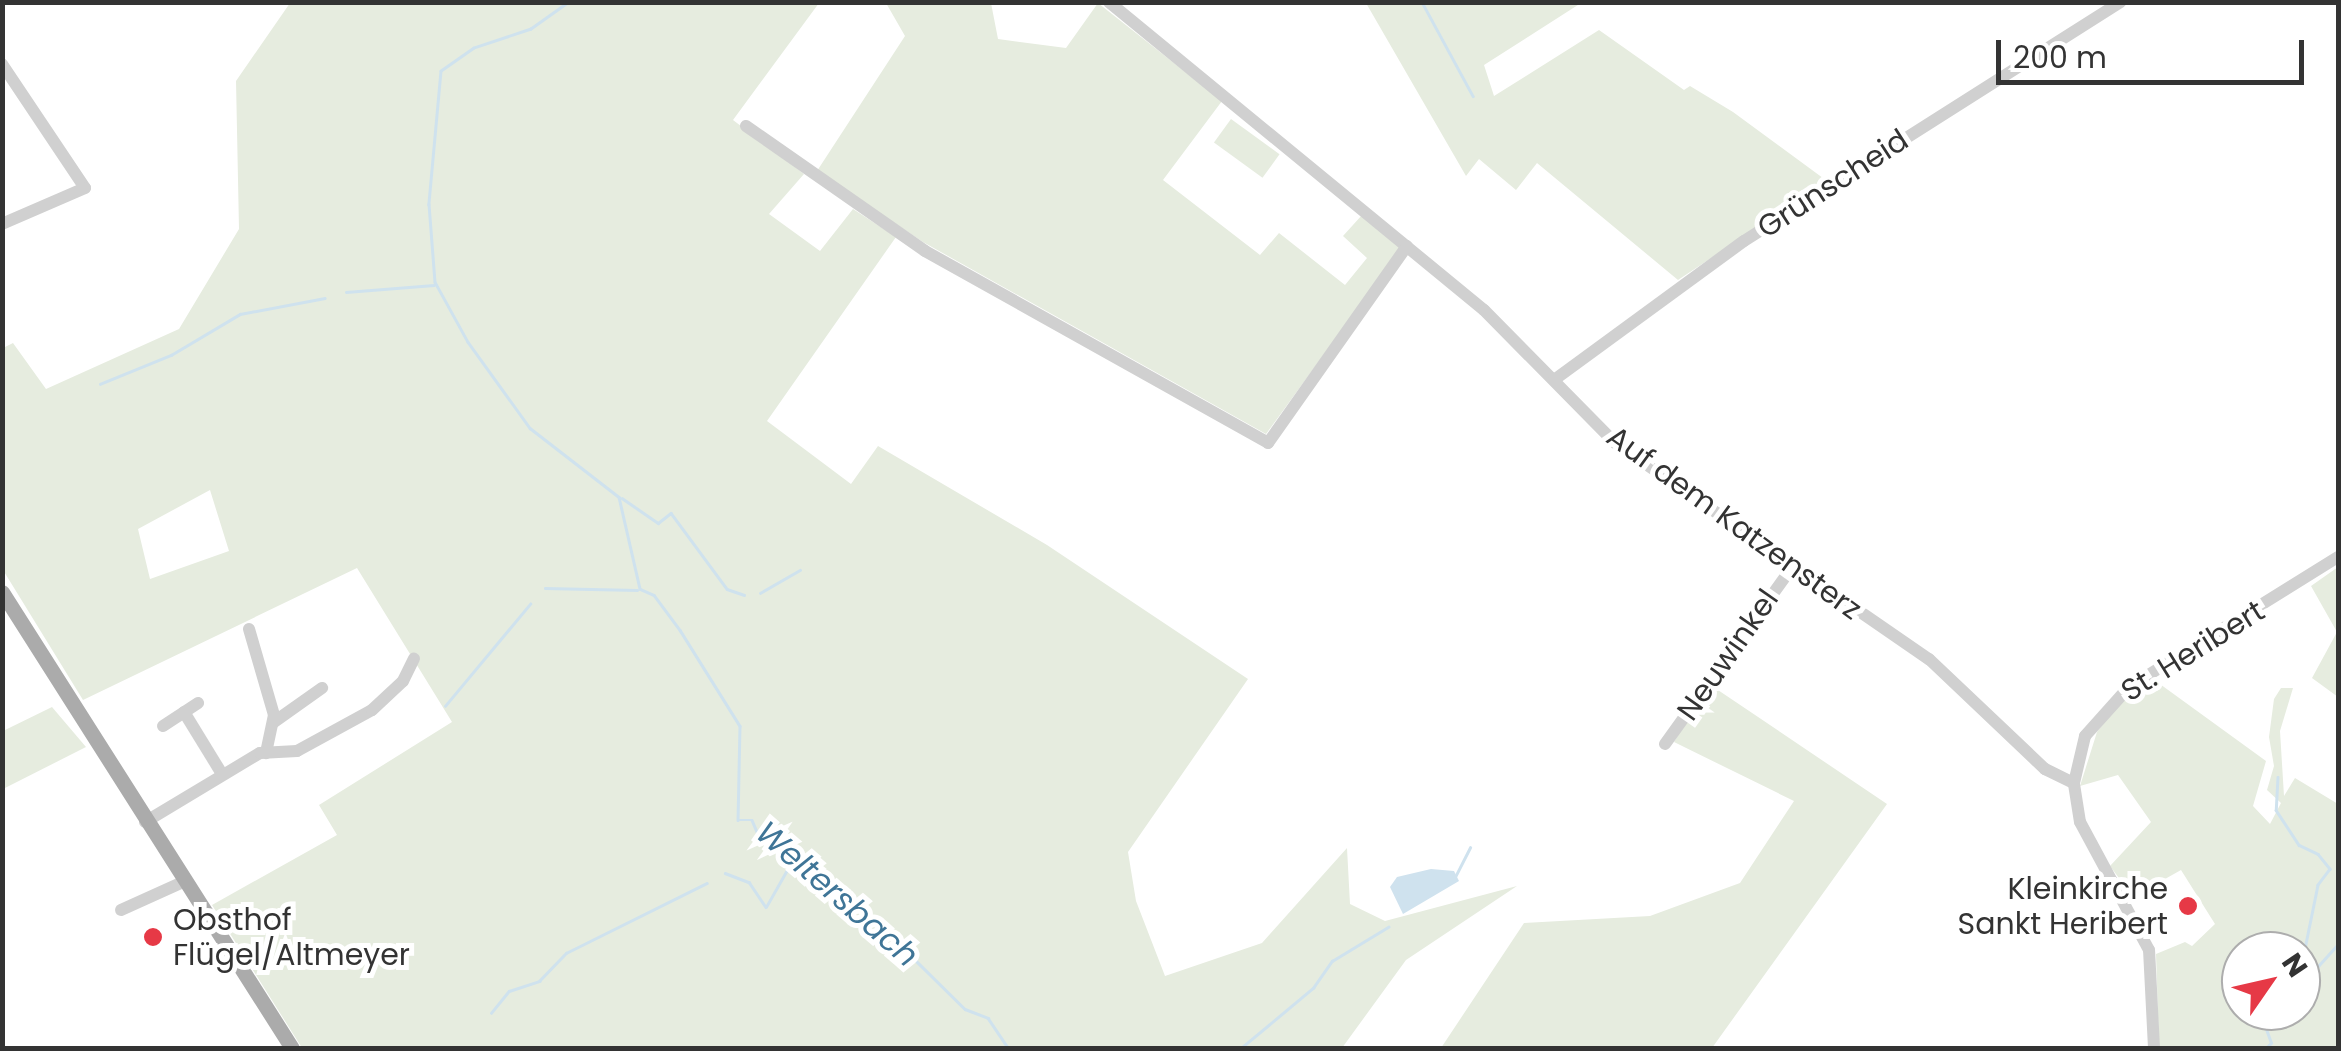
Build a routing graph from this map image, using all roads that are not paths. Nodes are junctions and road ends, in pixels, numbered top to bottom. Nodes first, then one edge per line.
1 (1109, 2) edge
2 (2122, 2) edge
3 (2, 64) edge
4 (746, 126) dead end
5 (2, 224) edge
6 (1407, 246) junction
7 (1554, 380) junction
8 (2338, 557) edge
9 (1792, 567) junction
10 (2, 592) edge
11 (249, 630) dead end
12 (414, 658) dead end
13 (322, 688) dead end
14 (198, 703) dead end
15 (184, 712) junction
16 (274, 722) junction
17 (164, 726) dead end
18 (1665, 744) dead end
19 (266, 753) junction
20 (222, 774) junction
21 (2074, 782) junction
22 (146, 822) junction
23 (183, 882) junction
24 (121, 910) dead end
25 (292, 1048) edge
26 (2154, 1048) edge

1 - 6 street, Auf dem Katzensterz
2 - 7 street, Grünscheid
3 - 5 street
4 - 6 street
6 - 7 street, Auf dem Katzensterz
7 - 9 street, Auf dem Katzensterz
8 - 21 street, St. Heribert
9 - 18 street, Neuwinkel
9 - 21 street, Auf dem Katzensterz
10 - 22 main road
11 - 16 street
12 - 19 street
13 - 16 street
14 - 15 street
15 - 17 street
15 - 20 street
16 - 19 street
19 - 20 street
20 - 22 street
21 - 26 street, St. Heribert
22 - 23 main road
23 - 24 street
23 - 25 main road

